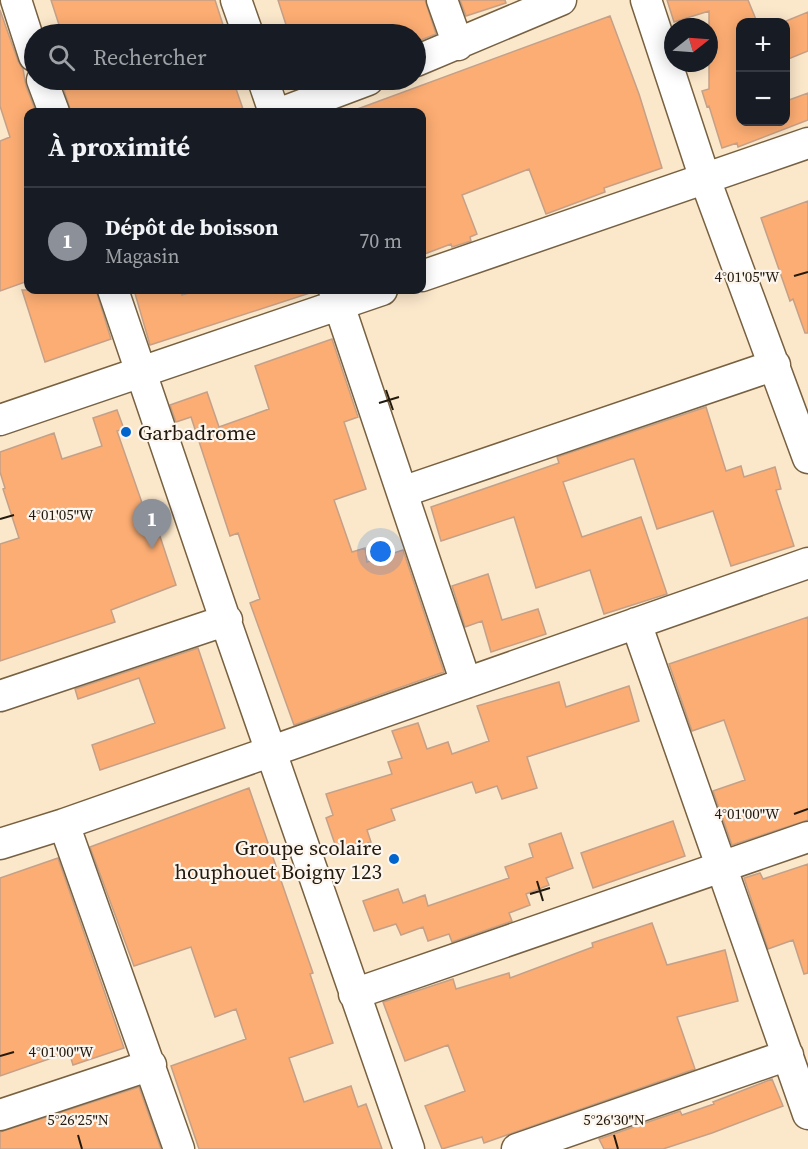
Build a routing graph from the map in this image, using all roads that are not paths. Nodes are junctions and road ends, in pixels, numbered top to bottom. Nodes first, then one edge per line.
1 (16, 0) edge
2 (236, 0) edge
3 (442, 0) edge
4 (561, 0) edge
5 (646, 0) edge
6 (244, 24) edge
7 (24, 25) edge
8 (458, 45) junction
9 (426, 57) edge
10 (46, 90) edge
11 (266, 90) edge
12 (341, 90) edge
13 (52, 108) edge
14 (273, 108) edge
15 (294, 108) edge
16 (808, 143) edge
17 (705, 179) junction
18 (426, 275) edge
19 (114, 294) edge
20 (356, 294) edge
21 (336, 297) edge
22 (775, 365) junction
23 (141, 372) junction
24 (0, 420) edge
25 (808, 458) edge
26 (402, 492) junction
27 (808, 563) edge
28 (227, 620) junction
29 (636, 623) junction
30 (466, 683) junction
31 (0, 696) edge
32 (269, 752) junction
33 (64, 824) junction
34 (808, 837) edge
35 (0, 844) edge
36 (722, 866) junction
37 (354, 994) junction
38 (788, 1055) junction
39 (151, 1065) junction
40 (806, 1099) edge
41 (0, 1115) edge
42 (179, 1149) edge
43 (409, 1149) edge
44 (517, 1149) edge

1 - 7 street
2 - 6 street
3 - 8 street
4 - 8 street
5 - 17 street
8 - 9 street
10 - 13 street
11 - 14 street
12 - 15 street
16 - 17 street
17 - 18 street
17 - 22 street
19 - 23 street
20 - 21 street
21 - 23 street
21 - 26 street
22 - 25 street
22 - 26 street
23 - 24 street
23 - 28 street
26 - 30 street
27 - 29 street
28 - 31 street
28 - 32 street
29 - 30 street
29 - 36 street
30 - 32 street
32 - 33 street
32 - 37 street
33 - 35 street
33 - 39 street
34 - 36 street
36 - 37 street
36 - 38 street
37 - 43 street
38 - 40 street
38 - 44 street
39 - 41 street
39 - 42 street

